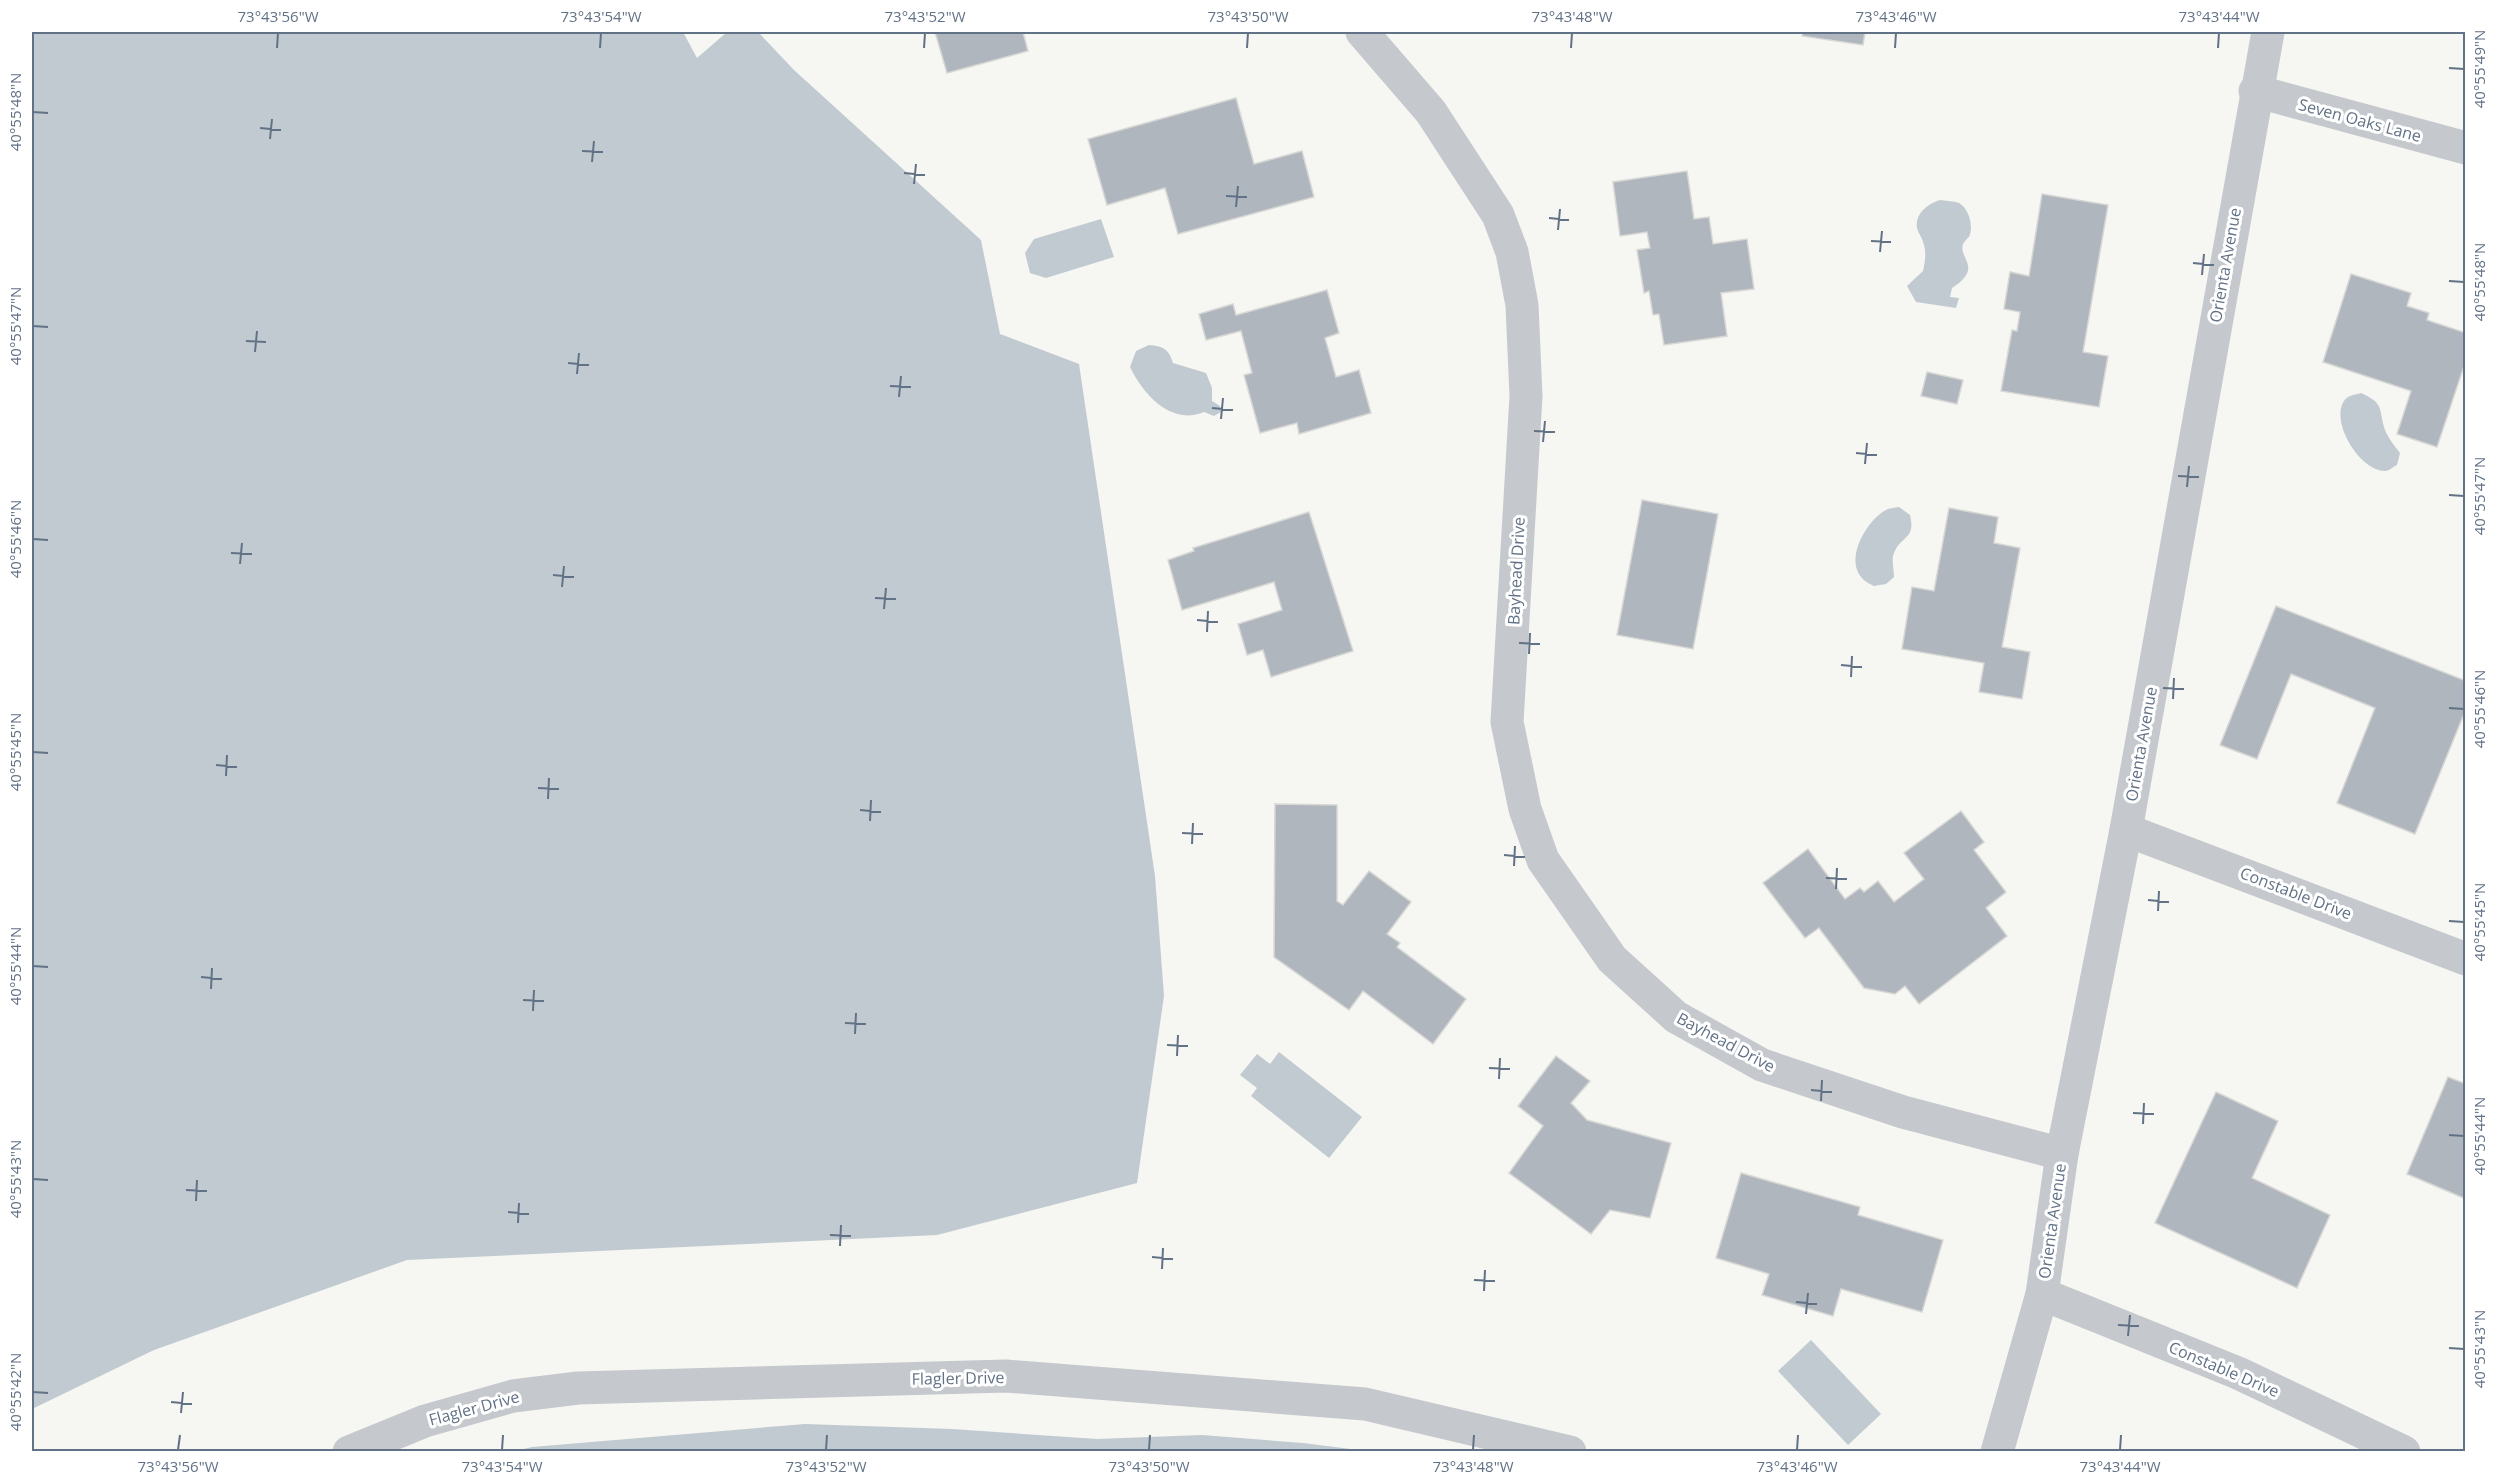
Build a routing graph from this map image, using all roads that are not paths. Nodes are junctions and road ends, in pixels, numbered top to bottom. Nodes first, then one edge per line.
1 (1362, 32) edge
2 (2268, 32) edge
3 (2255, 91) junction
4 (2466, 148) edge
5 (2126, 830) junction
6 (2466, 959) edge
7 (2062, 1154) junction
8 (2042, 1294) junction
9 (349, 1452) edge
10 (1570, 1452) edge
11 (1997, 1452) edge
12 (2404, 1452) edge

1 - 7 street, Bayhead Drive
2 - 3 street, Orienta Avenue
3 - 4 street, Seven Oaks Lane
3 - 5 street, Orienta Avenue
5 - 6 street, Constable Drive
5 - 7 street, Orienta Avenue
7 - 8 street, Orienta Avenue
8 - 11 street, Orienta Avenue
8 - 12 street, Constable Drive
9 - 10 street, Flagler Drive

